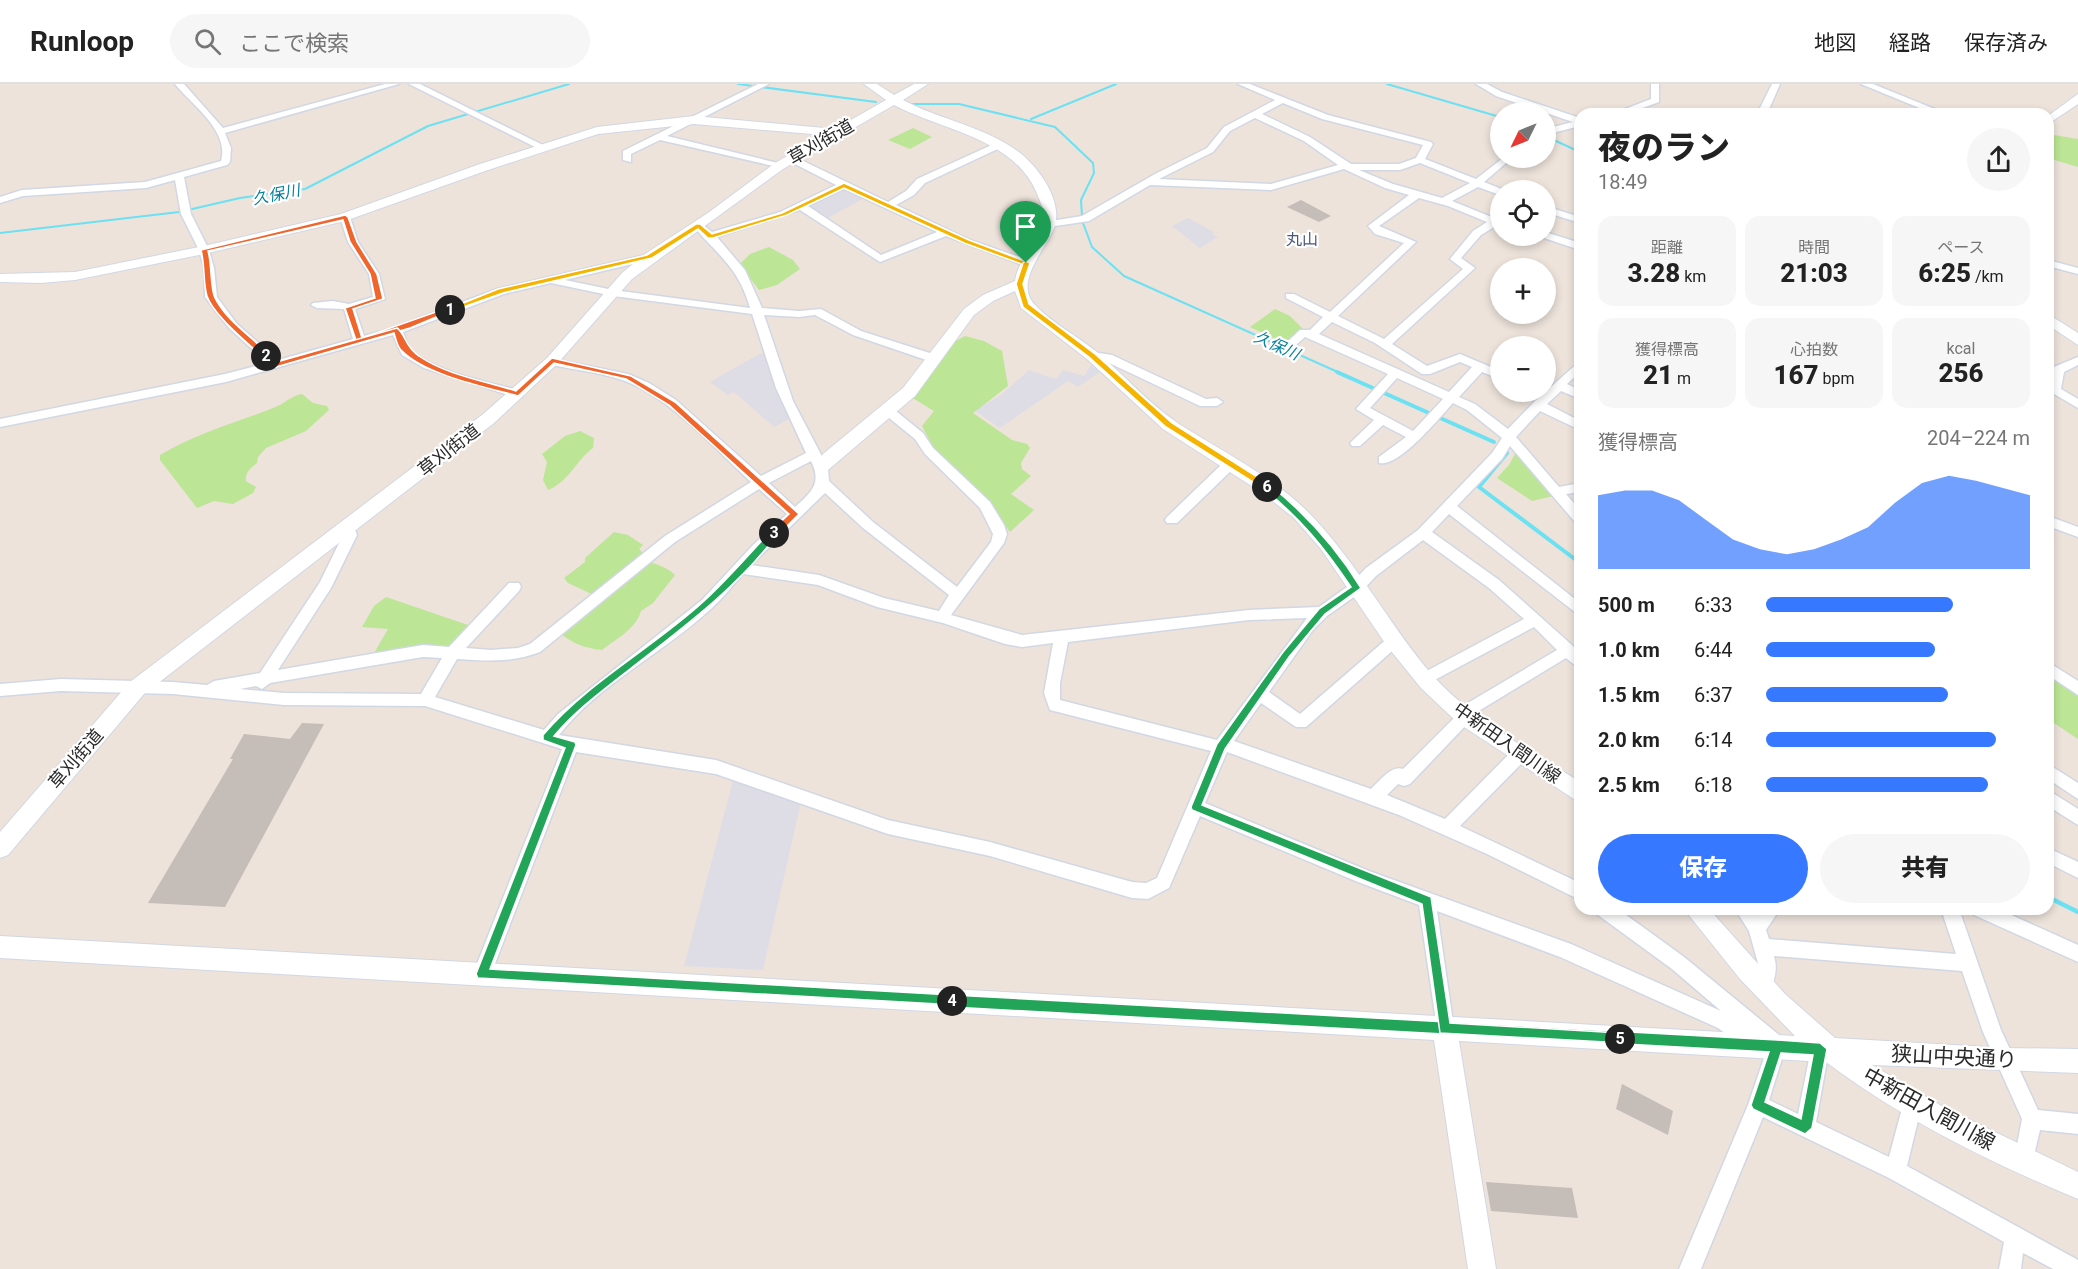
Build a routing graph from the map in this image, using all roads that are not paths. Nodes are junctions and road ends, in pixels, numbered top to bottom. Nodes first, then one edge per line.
1 (179, 84) edge
2 (395, 84) edge
3 (412, 84) edge
4 (870, 84) edge
5 (922, 84) edge
6 (1242, 84) edge
7 (1480, 84) edge
8 (1655, 84) edge
9 (1776, 84) edge
10 (1865, 84) edge
11 (761, 87) edge
12 (2078, 98) edge
13 (893, 99) junction
14 (1284, 99) junction
15 (1642, 108) edge
16 (1765, 108) edge
17 (1927, 108) edge
18 (2072, 108) edge
19 (1256, 115) junction
20 (2054, 118) edge
21 (694, 120) junction
22 (1574, 120) edge
23 (1574, 124) edge
24 (1556, 129) edge
25 (221, 131) junction
26 (838, 133) junction
27 (659, 137) junction
28 (999, 145) junction
29 (542, 147) junction
30 (628, 160) dead end
31 (1420, 160) junction
32 (786, 163) junction
33 (1348, 166) junction
34 (1495, 168) edge
35 (179, 177) junction
36 (1151, 182) junction
37 (1476, 183) junction
38 (844, 185) junction
39 (1490, 188) edge
40 (1416, 195) junction
41 (0, 200) edge
42 (1444, 201) junction
43 (801, 206) junction
44 (888, 206) junction
45 (1556, 212) edge
46 (345, 217) junction
47 (1490, 217) edge
48 (1574, 218) edge
49 (1049, 224) junction
50 (1490, 225) edge
51 (704, 231) junction
52 (945, 233) junction
53 (1556, 239) edge
54 (1574, 246) edge
55 (204, 250) junction
56 (650, 256) junction
57 (1026, 263) junction
58 (2054, 265) edge
59 (2078, 271) edge
60 (0, 278) edge
61 (550, 280) junction
62 (1020, 284) junction
63 (613, 293) junction
64 (1290, 296) dead end
65 (317, 305) dead end
66 (349, 308) junction
67 (756, 311) junction
68 (1331, 316) junction
69 (2054, 322) edge
70 (397, 330) junction
71 (1311, 335) junction
72 (2078, 340) edge
73 (360, 341) junction
74 (1385, 344) junction
75 (1290, 345) dead end
76 (1092, 356) junction
77 (935, 359) junction
78 (552, 361) junction
79 (2078, 361) edge
80 (276, 364) junction
81 (1480, 366) junction
82 (2054, 368) edge
83 (1490, 370) edge
84 (1574, 372) edge
85 (1395, 373) junction
86 (2054, 380) edge
87 (1561, 386) junction
88 (1556, 389) edge
89 (1574, 392) edge
90 (518, 394) junction
91 (1451, 396) junction
92 (1217, 402) dead end
93 (1538, 402) edge
94 (1547, 402) edge
95 (2078, 404) edge
96 (887, 410) junction
97 (1382, 420) junction
98 (1574, 422) edge
99 (0, 423) edge
100 (1508, 436) junction
101 (1414, 437) junction
102 (1356, 443) dead end
103 (1384, 460) dead end
104 (1230, 464) junction
105 (820, 468) junction
106 (761, 482) junction
107 (1574, 488) edge
108 (1555, 492) junction
109 (1449, 507) junction
110 (1574, 513) edge
111 (795, 514) junction
112 (1172, 520) dead end
113 (2054, 523) edge
114 (348, 528) junction
115 (2078, 532) edge
116 (1423, 533) junction
117 (740, 568) junction
118 (514, 587) dead end
119 (1356, 588) junction
120 (957, 594) junction
121 (1574, 606) edge
122 (1322, 612) junction
123 (942, 618) junction
124 (1535, 620) junction
125 (1062, 637) junction
126 (1394, 641) junction
127 (1568, 650) junction
128 (452, 654) junction
129 (1574, 656) edge
130 (2054, 672) edge
131 (1424, 678) junction
132 (266, 680) junction
133 (137, 688) junction
134 (2078, 688) edge
135 (0, 690) edge
136 (205, 690) junction
137 (1259, 693) junction
138 (251, 697) junction
139 (425, 700) junction
140 (1463, 716) junction
141 (547, 738) junction
142 (571, 745) junction
143 (1222, 746) junction
144 (1519, 755) junction
145 (2054, 775) edge
146 (1574, 790) edge
147 (2078, 792) edge
148 (1374, 797) junction
149 (2054, 801) edge
150 (1196, 807) junction
151 (2078, 818) edge
152 (1448, 827) junction
153 (0, 848) edge
154 (2054, 858) edge
155 (2078, 870) edge
156 (1574, 889) edge
157 (1427, 901) junction
158 (1612, 915) edge
159 (1700, 915) edge
160 (1748, 915) edge
161 (1767, 915) edge
162 (1952, 915) edge
163 (1993, 915) edge
164 (1757, 928) junction
165 (0, 947) edge
166 (1764, 947) junction
167 (2078, 954) edge
168 (1969, 963) junction
169 (482, 974) junction
170 (1763, 986) junction
171 (1445, 1029) junction
172 (1766, 1046) junction
173 (1826, 1050) junction
174 (2005, 1060) junction
175 (2078, 1061) edge
176 (1912, 1104) junction
177 (1758, 1105) junction
178 (2032, 1119) junction
179 (2078, 1124) edge
180 (1805, 1128) junction
181 (2024, 1161) junction
182 (1896, 1171) junction
183 (2078, 1186) edge
184 (2016, 1235) junction
185 (1482, 1269) edge
186 (1690, 1269) edge
187 (2010, 1269) edge
188 (2074, 1269) edge

1 - 25 street
2 - 25 street
3 - 29 street
4 - 13 street
5 - 13 street, 草刈街道
6 - 14 street
7 - 22 street
8 - 15 street
9 - 16 street
10 - 17 street
11 - 21 street
12 - 18 street
13 - 26 street, 草刈街道
13 - 28 street
14 - 19 street
14 - 31 street
18 - 20 street
19 - 33 street
19 - 36 street
21 - 26 street
21 - 27 street
21 - 29 street
23 - 24 street
25 - 35 street
26 - 32 street, 草刈街道
27 - 30 street
27 - 32 street
28 - 44 street
28 - 49 street
29 - 46 street
31 - 33 street
31 - 37 street
32 - 38 street
32 - 51 street, 草刈街道
33 - 36 street
33 - 40 street
34 - 37 street
35 - 41 street
35 - 55 street
36 - 49 street
37 - 39 street
37 - 42 street
38 - 43 street
38 - 44 street
40 - 42 street
40 - 68 street
42 - 47 street
43 - 51 street
43 - 52 street
44 - 52 street
45 - 48 street
46 - 55 street
46 - 66 street
49 - 57 street
50 - 74 street
51 - 56 street, 草刈街道
51 - 67 street
52 - 57 street
53 - 54 street
55 - 60 street
55 - 80 street
56 - 61 street
56 - 63 street, 草刈街道
57 - 62 street
58 - 59 street
61 - 63 street
61 - 70 street
62 - 76 street, 中新田入間川線
62 - 77 street
63 - 67 street
63 - 78 street, 草刈街道
64 - 68 street
65 - 66 street
66 - 73 street
67 - 77 street
67 - 105 street
68 - 71 street
68 - 74 street
69 - 72 street
70 - 73 street
70 - 90 street
71 - 75 street
71 - 85 street
73 - 80 street
74 - 81 street
76 - 92 street
76 - 104 street, 中新田入間川線
77 - 96 street
78 - 90 street, 草刈街道
78 - 106 street
79 - 82 street
80 - 99 street
81 - 83 street
81 - 91 street
84 - 87 street
85 - 91 street
85 - 97 street
86 - 95 street
87 - 88 street
87 - 89 street
90 - 114 street, 草刈街道
91 - 100 street
91 - 101 street
93 - 100 street
94 - 98 street
96 - 105 street
96 - 120 street
97 - 101 street
97 - 102 street
100 - 108 street
100 - 109 street
101 - 103 street
104 - 112 street
104 - 119 street, 中新田入間川線
105 - 106 street
105 - 111 street
105 - 120 street
106 - 111 street
106 - 128 street
107 - 108 street
108 - 110 street
109 - 116 street
109 - 121 street
111 - 117 street
113 - 115 street
114 - 132 street
114 - 133 street, 草刈街道
116 - 119 street
116 - 124 street
117 - 123 street
117 - 141 street
118 - 128 street
119 - 122 street
119 - 126 street, 中新田入間川線
120 - 123 street
122 - 125 street
122 - 137 street
123 - 125 street
124 - 127 street
124 - 131 street
125 - 143 street
126 - 131 street, 中新田入間川線
126 - 137 street
127 - 129 street
127 - 140 street
128 - 132 street
128 - 139 street
130 - 134 street
131 - 140 street, 中新田入間川線
132 - 136 street
132 - 138 street
133 - 135 street
133 - 136 street
133 - 153 street, 草刈街道
136 - 138 street
137 - 143 street
138 - 139 street
139 - 141 street
140 - 144 street, 中新田入間川線
140 - 148 street
141 - 142 street
142 - 150 street
142 - 169 street
143 - 148 street
143 - 150 street
144 - 146 street, 中新田入間川線
144 - 152 street
145 - 147 street
148 - 152 street
149 - 151 street
150 - 157 street
152 - 156 street
154 - 155 street
157 - 171 street
157 - 172 street
158 - 172 street
159 - 170 street, 中新田入間川線
160 - 164 street
161 - 164 street
162 - 168 street
163 - 167 street
164 - 166 street
165 - 169 street, 狭山中央通り
166 - 168 street
166 - 170 street
168 - 174 street
169 - 171 street, 狭山中央通り
170 - 173 street, 中新田入間川線
171 - 172 street, 狭山中央通り
171 - 185 street
172 - 173 street, 狭山中央通り
172 - 177 street
173 - 174 street, 狭山中央通り
173 - 176 street, 中新田入間川線
173 - 180 street
174 - 175 street, 狭山中央通り
174 - 178 street
176 - 181 street, 中新田入間川線
176 - 182 street
177 - 180 street
177 - 186 street
178 - 179 street
178 - 181 street
180 - 182 street
181 - 183 street, 中新田入間川線
182 - 184 street
184 - 187 street
184 - 188 street

